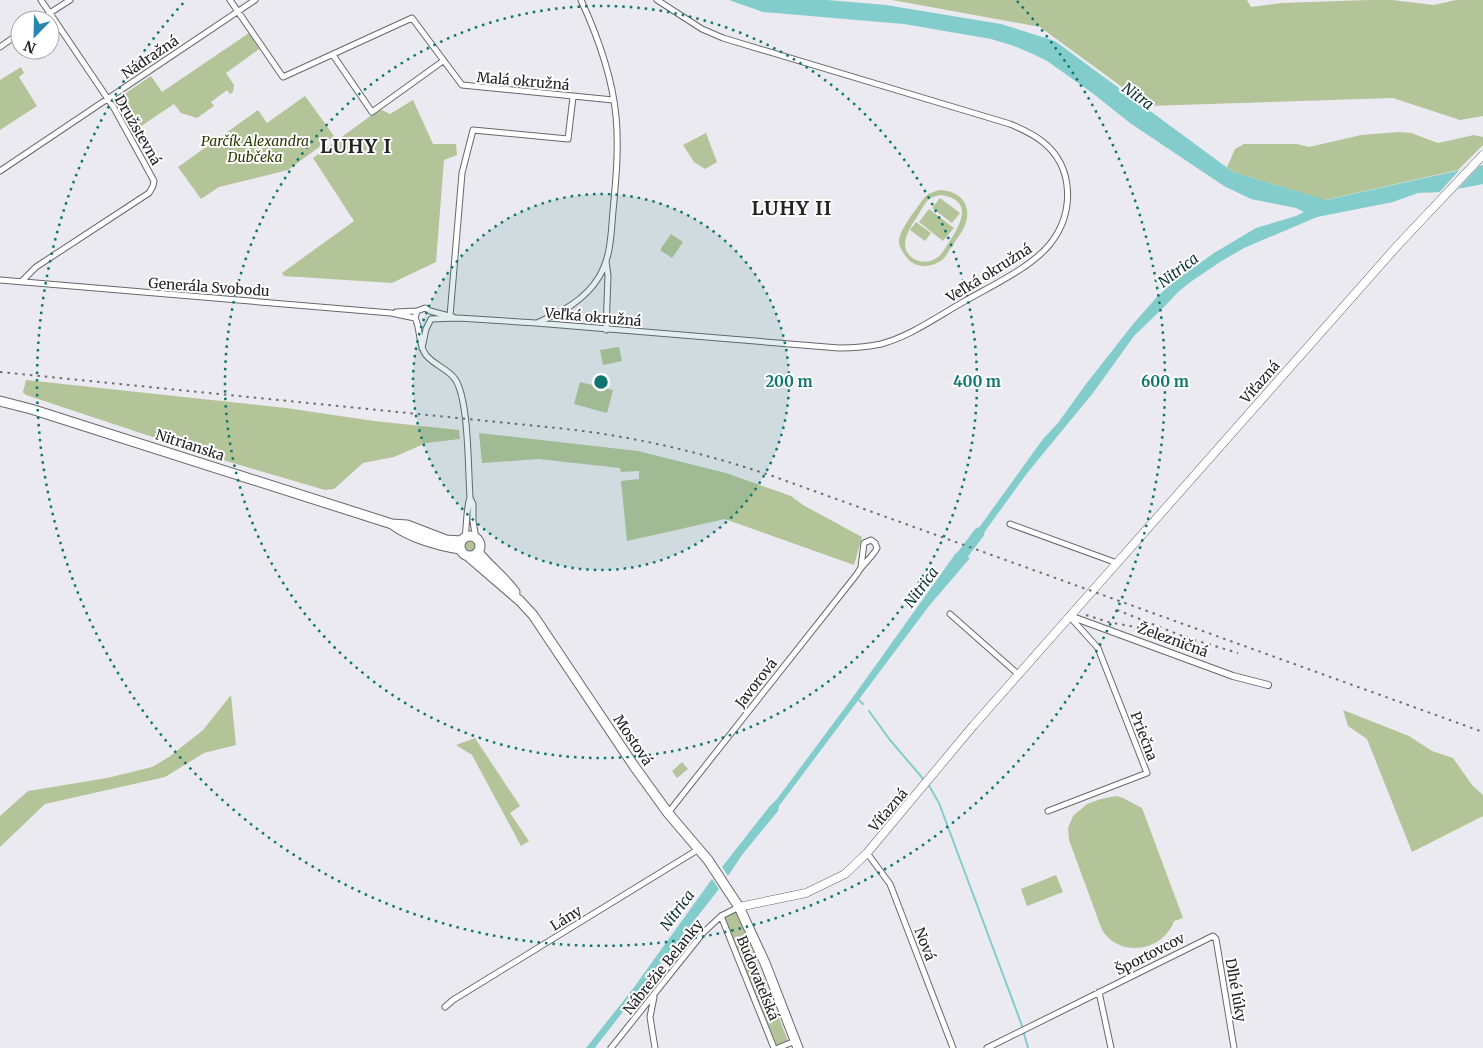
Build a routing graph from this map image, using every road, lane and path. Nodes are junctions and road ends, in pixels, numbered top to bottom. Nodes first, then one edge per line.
1 (70, 0) edge
2 (230, 0) edge
3 (255, 0) edge
4 (581, 0) edge
5 (657, 0) edge
6 (55, 10) edge
7 (238, 11) junction
8 (60, 28) edge
9 (333, 54) junction
10 (443, 61) junction
11 (573, 97) junction
12 (108, 99) junction
13 (614, 100) junction
14 (1483, 155) edge
15 (0, 172) edge
16 (606, 261) junction
17 (0, 280) edge
18 (21, 282) junction
19 (417, 311) junction
20 (430, 311) junction
21 (391, 312) junction
22 (450, 316) junction
23 (458, 318) junction
24 (432, 319) junction
25 (417, 321) junction
26 (536, 323) junction
27 (427, 324) junction
28 (606, 330) junction
29 (422, 348) junction
30 (0, 401) edge
31 (470, 497) junction
32 (1010, 524) dead end
33 (476, 538) junction
34 (462, 542) junction
35 (474, 555) junction
36 (1117, 563) junction
37 (861, 567) junction
38 (950, 614) dead end
39 (1070, 616) junction
40 (1019, 675) junction
41 (1268, 685) dead end
42 (1048, 811) dead end
43 (668, 813) junction
44 (699, 849) junction
45 (867, 853) junction
46 (739, 906) junction
47 (721, 916) junction
48 (1213, 936) joint
49 (1099, 992) junction
50 (654, 996) junction
51 (445, 1007) dead end
52 (797, 1044) edge
53 (611, 1048) edge
54 (655, 1048) edge
55 (774, 1048) edge
56 (778, 1048) edge
57 (953, 1048) edge
58 (987, 1048) edge
59 (1111, 1048) edge
60 (1234, 1048) edge

1 - 6 street
2 - 7 street
3 - 7 street, Nádražná
4 - 13 street
5 - 28 street, Veľká okružná
7 - 9 street
7 - 12 street, Nádražná
8 - 12 street, Družstevná
9 - 10 street, Malá okružná
9 - 10 street
10 - 11 street, Malá okružná
11 - 13 street, Malá okružná
11 - 22 street
12 - 15 street, Nádražná
12 - 18 street, Družstevná
13 - 16 street
14 - 36 main road, Víťazná
16 - 26 street
16 - 28 street
17 - 18 street, Generála Svobodu
18 - 21 street, Generála Svobodu
19 - 20 street
19 - 21 street
19 - 25 street
20 - 22 street
20 - 24 street
21 - 25 street, Generála Svobodu
22 - 23 street
23 - 24 street
23 - 26 street
24 - 27 street
25 - 27 street
25 - 29 street
26 - 28 street, Veľká okružná
27 - 29 street
29 - 31 street
30 - 34 main road, Nitrianska
31 - 33 street
31 - 34 street
32 - 36 street
33 - 34 main road
33 - 35 main road
34 - 35 main road
35 - 43 main road, Mostová
36 - 39 main road, Víťazná
37 - 37 street, Javorová
37 - 43 street, Javorová
38 - 40 street
39 - 40 main road, Víťazná
39 - 41 street, Železničná
39 - 42 street, Priečna
40 - 45 main road, Víťazná
43 - 44 main road, Mostová
44 - 46 main road, Mostová
44 - 51 street, Lány
45 - 46 main road, Víťazná
45 - 57 street, Nová
46 - 47 street, Nábrežie Belanky
46 - 52 main road
47 - 50 street, Nábrežie Belanky
47 - 55 street, Budovateľská
48 - 49 street, Športovcov
48 - 60 street, Dlhé lúky
49 - 58 street, Športovcov
49 - 59 street
50 - 53 street, Nábrežie Belanky
50 - 54 street
52 - 56 street

